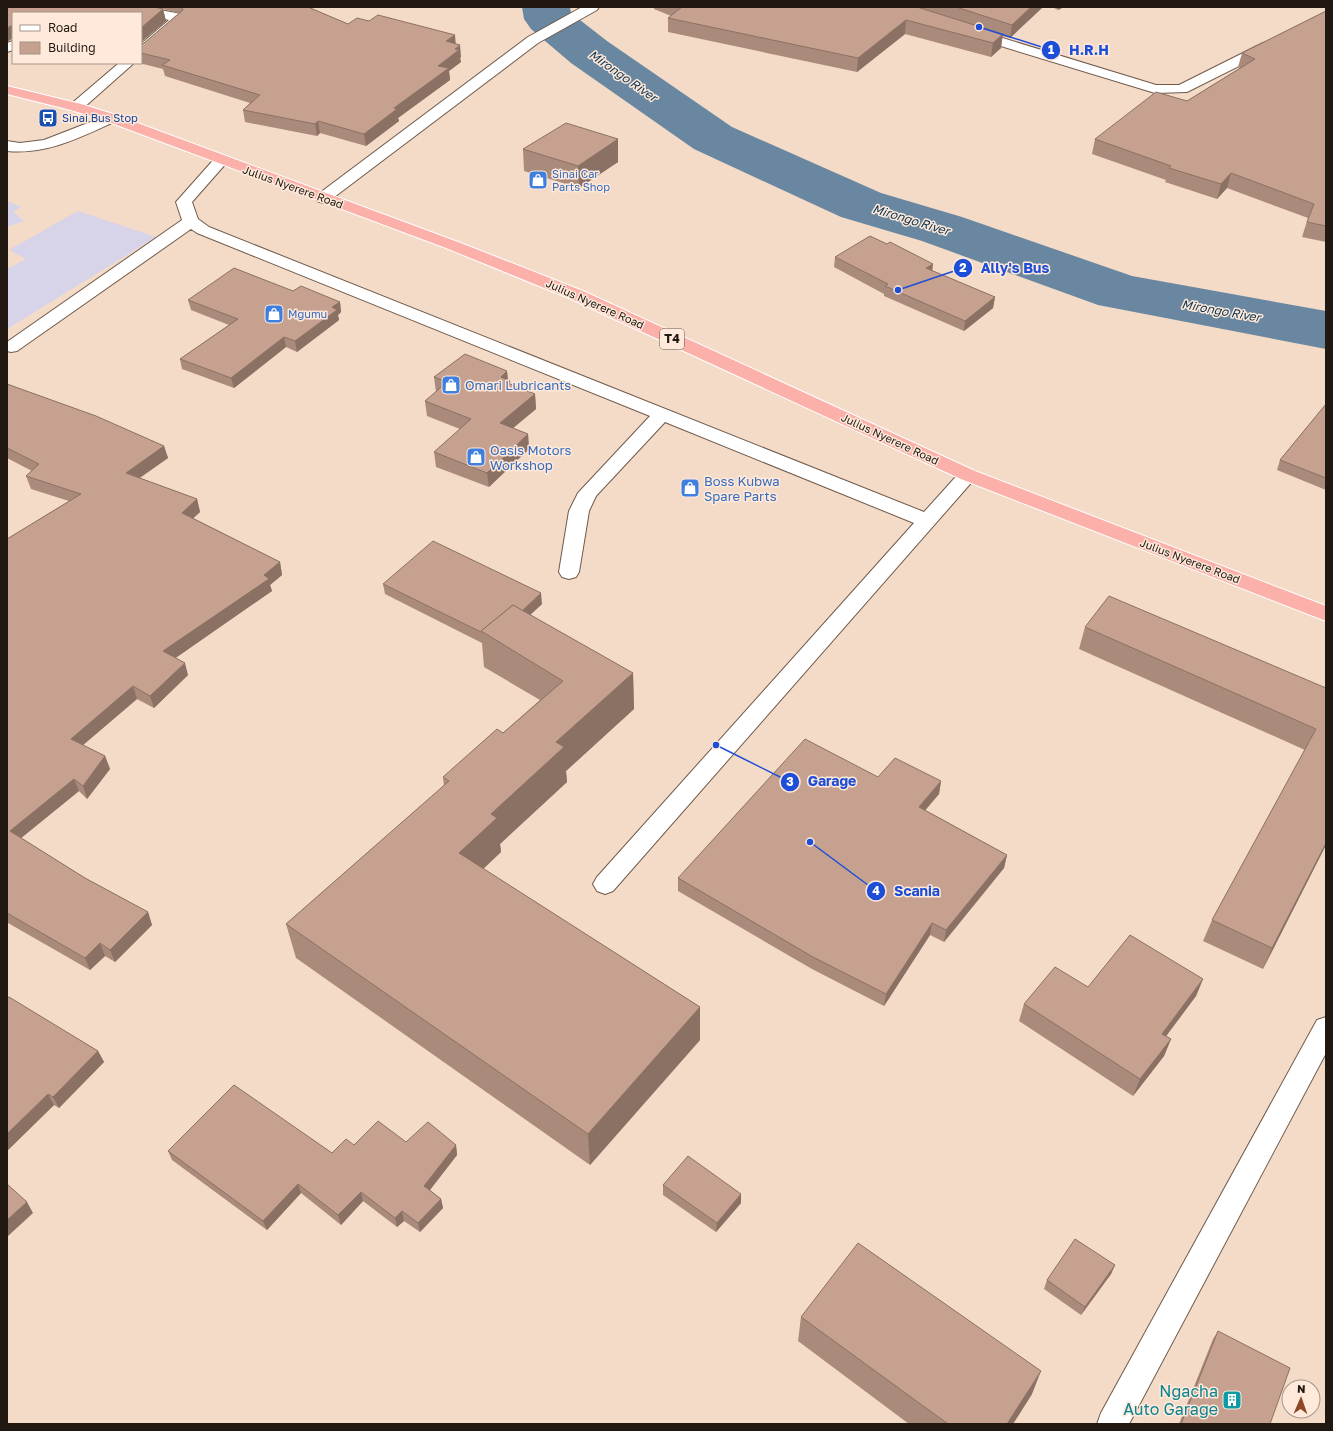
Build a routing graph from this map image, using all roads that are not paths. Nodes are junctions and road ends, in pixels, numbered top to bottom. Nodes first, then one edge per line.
1 (123, 7) edge
2 (592, 7) edge
3 (959, 29) edge
4 (1278, 40) edge
5 (142, 50) edge
6 (126, 64) edge
7 (7, 90) edge
8 (76, 107) junction
9 (111, 118) junction
10 (7, 146) edge
11 (221, 160) junction
12 (323, 198) junction
13 (191, 221) junction
14 (10, 347) dead end
15 (662, 414) junction
16 (968, 475) junction
17 (927, 520) junction
18 (569, 572) dead end
19 (1326, 614) edge
20 (605, 884) dead end
21 (1326, 1028) edge
22 (1112, 1424) edge

1 - 5 street
2 - 12 street
3 - 4 street
6 - 8 street
7 - 8 highway, Julius Nyerere Road / T4
8 - 9 highway, Julius Nyerere Road / T4
9 - 10 street
9 - 11 highway, Julius Nyerere Road / T4
11 - 12 highway, Julius Nyerere Road / T4
11 - 13 street
12 - 16 highway, Julius Nyerere Road / T4
13 - 14 street
13 - 15 street
15 - 17 street
15 - 18 street
16 - 17 street
16 - 19 highway, Julius Nyerere Road / T4
17 - 20 street
21 - 22 street

